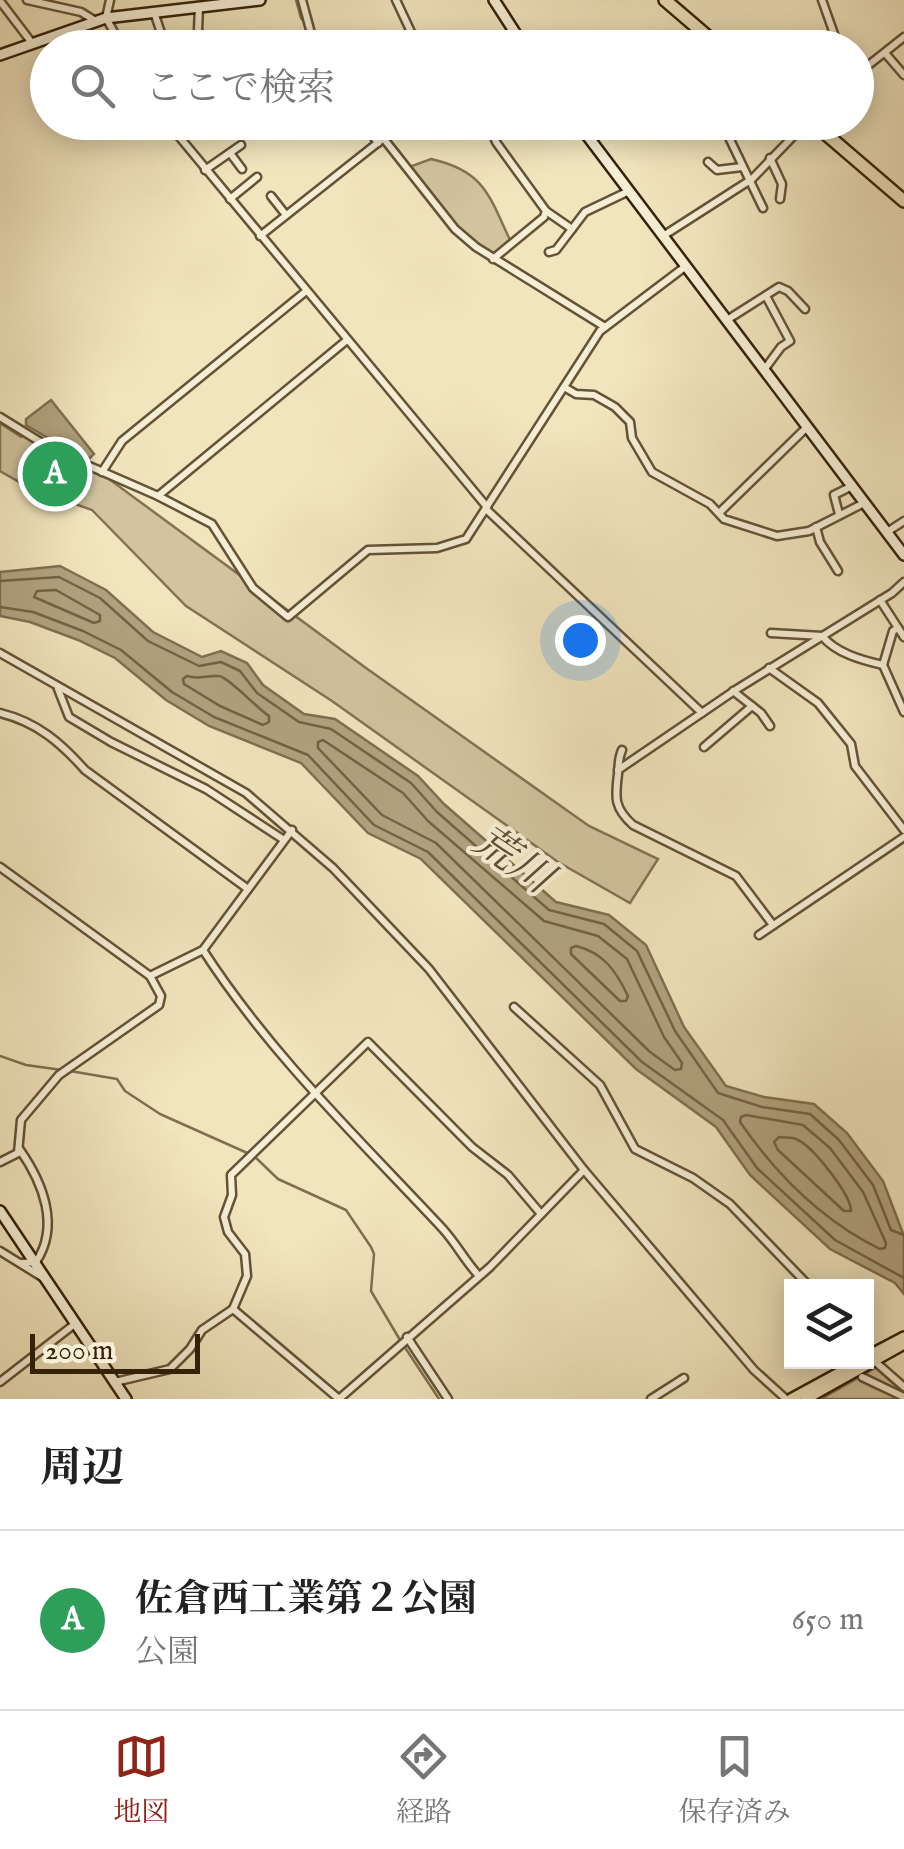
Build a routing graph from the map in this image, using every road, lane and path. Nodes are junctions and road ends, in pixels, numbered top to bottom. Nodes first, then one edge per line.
1 (27, 0) edge
2 (110, 0) edge
3 (260, 0) edge
4 (302, 0) edge
5 (396, 0) edge
6 (494, 0) edge
7 (665, 0) edge
8 (676, 0) edge
9 (822, 0) edge
10 (0, 1) edge
11 (170, 5) edge
12 (199, 7) junction
13 (154, 12) junction
14 (106, 18) junction
15 (94, 20) junction
16 (68, 30) edge
17 (112, 30) edge
18 (160, 30) edge
19 (198, 30) edge
20 (310, 30) edge
21 (410, 30) edge
22 (513, 30) edge
23 (701, 30) edge
24 (711, 30) edge
25 (833, 30) edge
26 (904, 38) edge
27 (30, 40) edge
28 (30, 45) edge
29 (885, 53) junction
30 (0, 54) edge
31 (874, 61) edge
32 (904, 75) edge
33 (181, 140) edge
34 (495, 140) edge
35 (591, 140) edge
36 (730, 140) edge
37 (790, 140) edge
38 (831, 140) edge
39 (844, 140) edge
40 (381, 141) joint
41 (241, 145) dead end
42 (230, 153) junction
43 (770, 158) junction
44 (708, 162) dead end
45 (742, 166) junction
46 (242, 169) dead end
47 (205, 170) junction
48 (258, 177) dead end
49 (749, 180) junction
50 (629, 191) junction
51 (904, 191) edge
52 (270, 196) dead end
53 (780, 198) dead end
54 (230, 199) junction
55 (904, 200) edge
56 (763, 208) dead end
57 (546, 211) junction
58 (286, 215) junction
59 (572, 228) junction
60 (260, 236) junction
61 (663, 236) junction
62 (548, 252) dead end
63 (493, 259) junction
64 (686, 266) junction
65 (305, 292) junction
66 (766, 296) junction
67 (804, 309) dead end
68 (727, 320) junction
69 (605, 327) junction
70 (348, 340) junction
71 (764, 370) junction
72 (564, 386) junction
73 (0, 417) edge
74 (807, 427) junction
75 (102, 472) junction
76 (852, 486) junction
77 (158, 496) junction
78 (864, 503) junction
79 (486, 508) junction
80 (720, 512) junction
81 (839, 514) junction
82 (904, 521) edge
83 (816, 528) junction
84 (887, 532) junction
85 (904, 555) edge
86 (838, 572) dead end
87 (904, 582) edge
88 (880, 600) junction
89 (898, 628) junction
90 (771, 632) dead end
91 (822, 636) junction
92 (904, 638) edge
93 (2, 656) edge
94 (883, 665) junction
95 (769, 668) junction
96 (57, 688) junction
97 (734, 691) junction
98 (752, 706) junction
99 (904, 712) edge
100 (0, 713) edge
101 (702, 714) junction
102 (770, 726) dead end
103 (704, 746) dead end
104 (622, 750) dead end
105 (618, 770) junction
106 (292, 830) junction
107 (904, 834) edge
108 (284, 840) junction
109 (0, 867) edge
110 (248, 889) junction
111 (773, 926) junction
112 (760, 935) dead end
113 (204, 950) junction
114 (150, 976) junction
115 (514, 1008) dead end
116 (313, 1093) junction
117 (19, 1150) junction
118 (0, 1162) edge
119 (584, 1170) junction
120 (0, 1211) edge
121 (542, 1214) junction
122 (0, 1251) edge
123 (36, 1262) junction
124 (22, 1263) junction
125 (479, 1276) junction
126 (802, 1279) edge
127 (47, 1280) junction
128 (234, 1309) junction
129 (76, 1323) junction
130 (407, 1337) junction
131 (904, 1340) edge
132 (874, 1355) edge
133 (874, 1361) edge
134 (846, 1369) edge
135 (851, 1369) edge
136 (862, 1377) dead end
137 (684, 1378) dead end
138 (0, 1382) edge
139 (115, 1382) junction
140 (904, 1388) edge
141 (904, 1396) edge
142 (126, 1399) edge
143 (339, 1399) edge
144 (448, 1399) edge
145 (650, 1399) edge
146 (788, 1399) edge
147 (806, 1399) edge

1 - 15 street
2 - 14 street
3 - 12 street
4 - 20 street
5 - 21 street
6 - 22 street
7 - 23 highway
8 - 24 highway
9 - 25 street
10 - 27 street
11 - 12 street
11 - 13 street
12 - 19 street
13 - 14 street
13 - 18 street
14 - 15 street
14 - 17 street
15 - 16 street
26 - 29 street
28 - 30 street
29 - 31 street
29 - 32 street
33 - 47 street
34 - 57 street
35 - 50 street
36 - 45 street
37 - 43 street
38 - 55 highway
39 - 51 highway
40 - 58 street
40 - 63 street
41 - 42 street
42 - 46 street
42 - 47 street
43 - 49 street
43 - 53 street
44 - 45 street
45 - 49 street
47 - 54 street
48 - 54 street
49 - 56 street
49 - 61 street
50 - 59 street
50 - 61 street
52 - 58 street
54 - 60 street
57 - 59 street
57 - 63 street
58 - 60 street
59 - 62 street
60 - 65 street
61 - 64 street
63 - 69 street
64 - 68 street
64 - 69 street
65 - 70 street
65 - 75 street
66 - 67 street
66 - 68 street
66 - 71 street
68 - 71 street
69 - 72 street
70 - 77 street
70 - 79 street
71 - 74 street
72 - 79 street
72 - 80 street
73 - 75 street
74 - 76 street
74 - 80 street
75 - 77 street
76 - 78 street
76 - 81 street
77 - 79 street
78 - 81 street
78 - 84 street
79 - 101 street
80 - 83 street
81 - 83 street
82 - 84 street
83 - 86 street
84 - 85 street
87 - 88 street
88 - 89 street
88 - 91 street
89 - 92 street
89 - 94 street
90 - 91 street
91 - 94 street
91 - 95 street
93 - 96 street
94 - 99 street
95 - 97 street
95 - 107 street
96 - 106 street
96 - 108 street
97 - 98 street
97 - 101 street
98 - 102 street
98 - 103 street
100 - 110 street
101 - 105 street
104 - 105 street
105 - 111 street
106 - 108 street
106 - 119 street
107 - 111 street
108 - 110 street
109 - 114 street
110 - 113 street
111 - 112 street
113 - 114 street
113 - 116 street
114 - 117 street
115 - 126 street
116 - 121 street
116 - 125 street
116 - 128 street
117 - 118 street
117 - 123 street
119 - 121 street
119 - 146 street
120 - 123 street
121 - 125 street
122 - 124 street
123 - 124 street
123 - 127 street
124 - 127 street
125 - 130 street
127 - 129 street
128 - 139 street
128 - 143 street
129 - 138 street
129 - 139 street
130 - 143 street
130 - 144 street
131 - 132 main road
133 - 140 street
134 - 146 main road
135 - 147 main road
136 - 141 street
137 - 145 street
139 - 142 street

